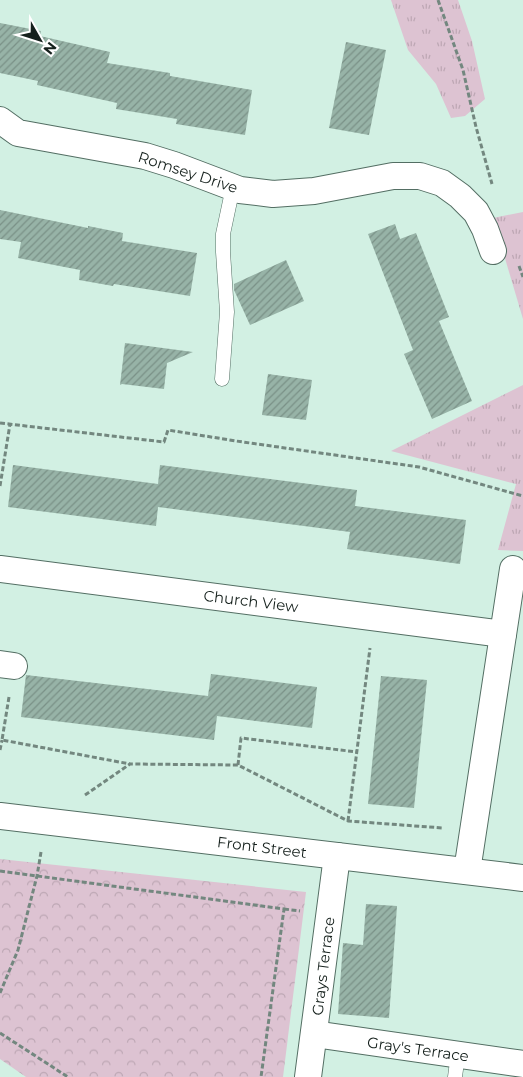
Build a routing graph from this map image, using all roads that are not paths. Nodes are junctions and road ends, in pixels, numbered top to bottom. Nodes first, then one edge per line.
1 (0, 120) edge
2 (233, 187) junction
3 (493, 251) dead end
4 (222, 379) dead end
5 (0, 569) edge
6 (513, 569) dead end
7 (503, 634) junction
8 (0, 816) edge
9 (337, 856) junction
10 (467, 872) junction
11 (523, 878) edge
12 (314, 1034) junction
13 (523, 1064) edge
14 (457, 1066) edge
15 (308, 1077) edge

1 - 2 street, Romsey Drive
2 - 3 street, Romsey Drive
2 - 4 lane
5 - 7 street, Church View
6 - 7 street
7 - 10 street
8 - 9 street, Front Street
9 - 10 street, Front Street
9 - 12 street, Grays Terrace
10 - 11 street, Front Street
12 - 14 street, Gray's Terrace
12 - 15 street, Grays Terrace
13 - 14 street, Gray's Terrace

